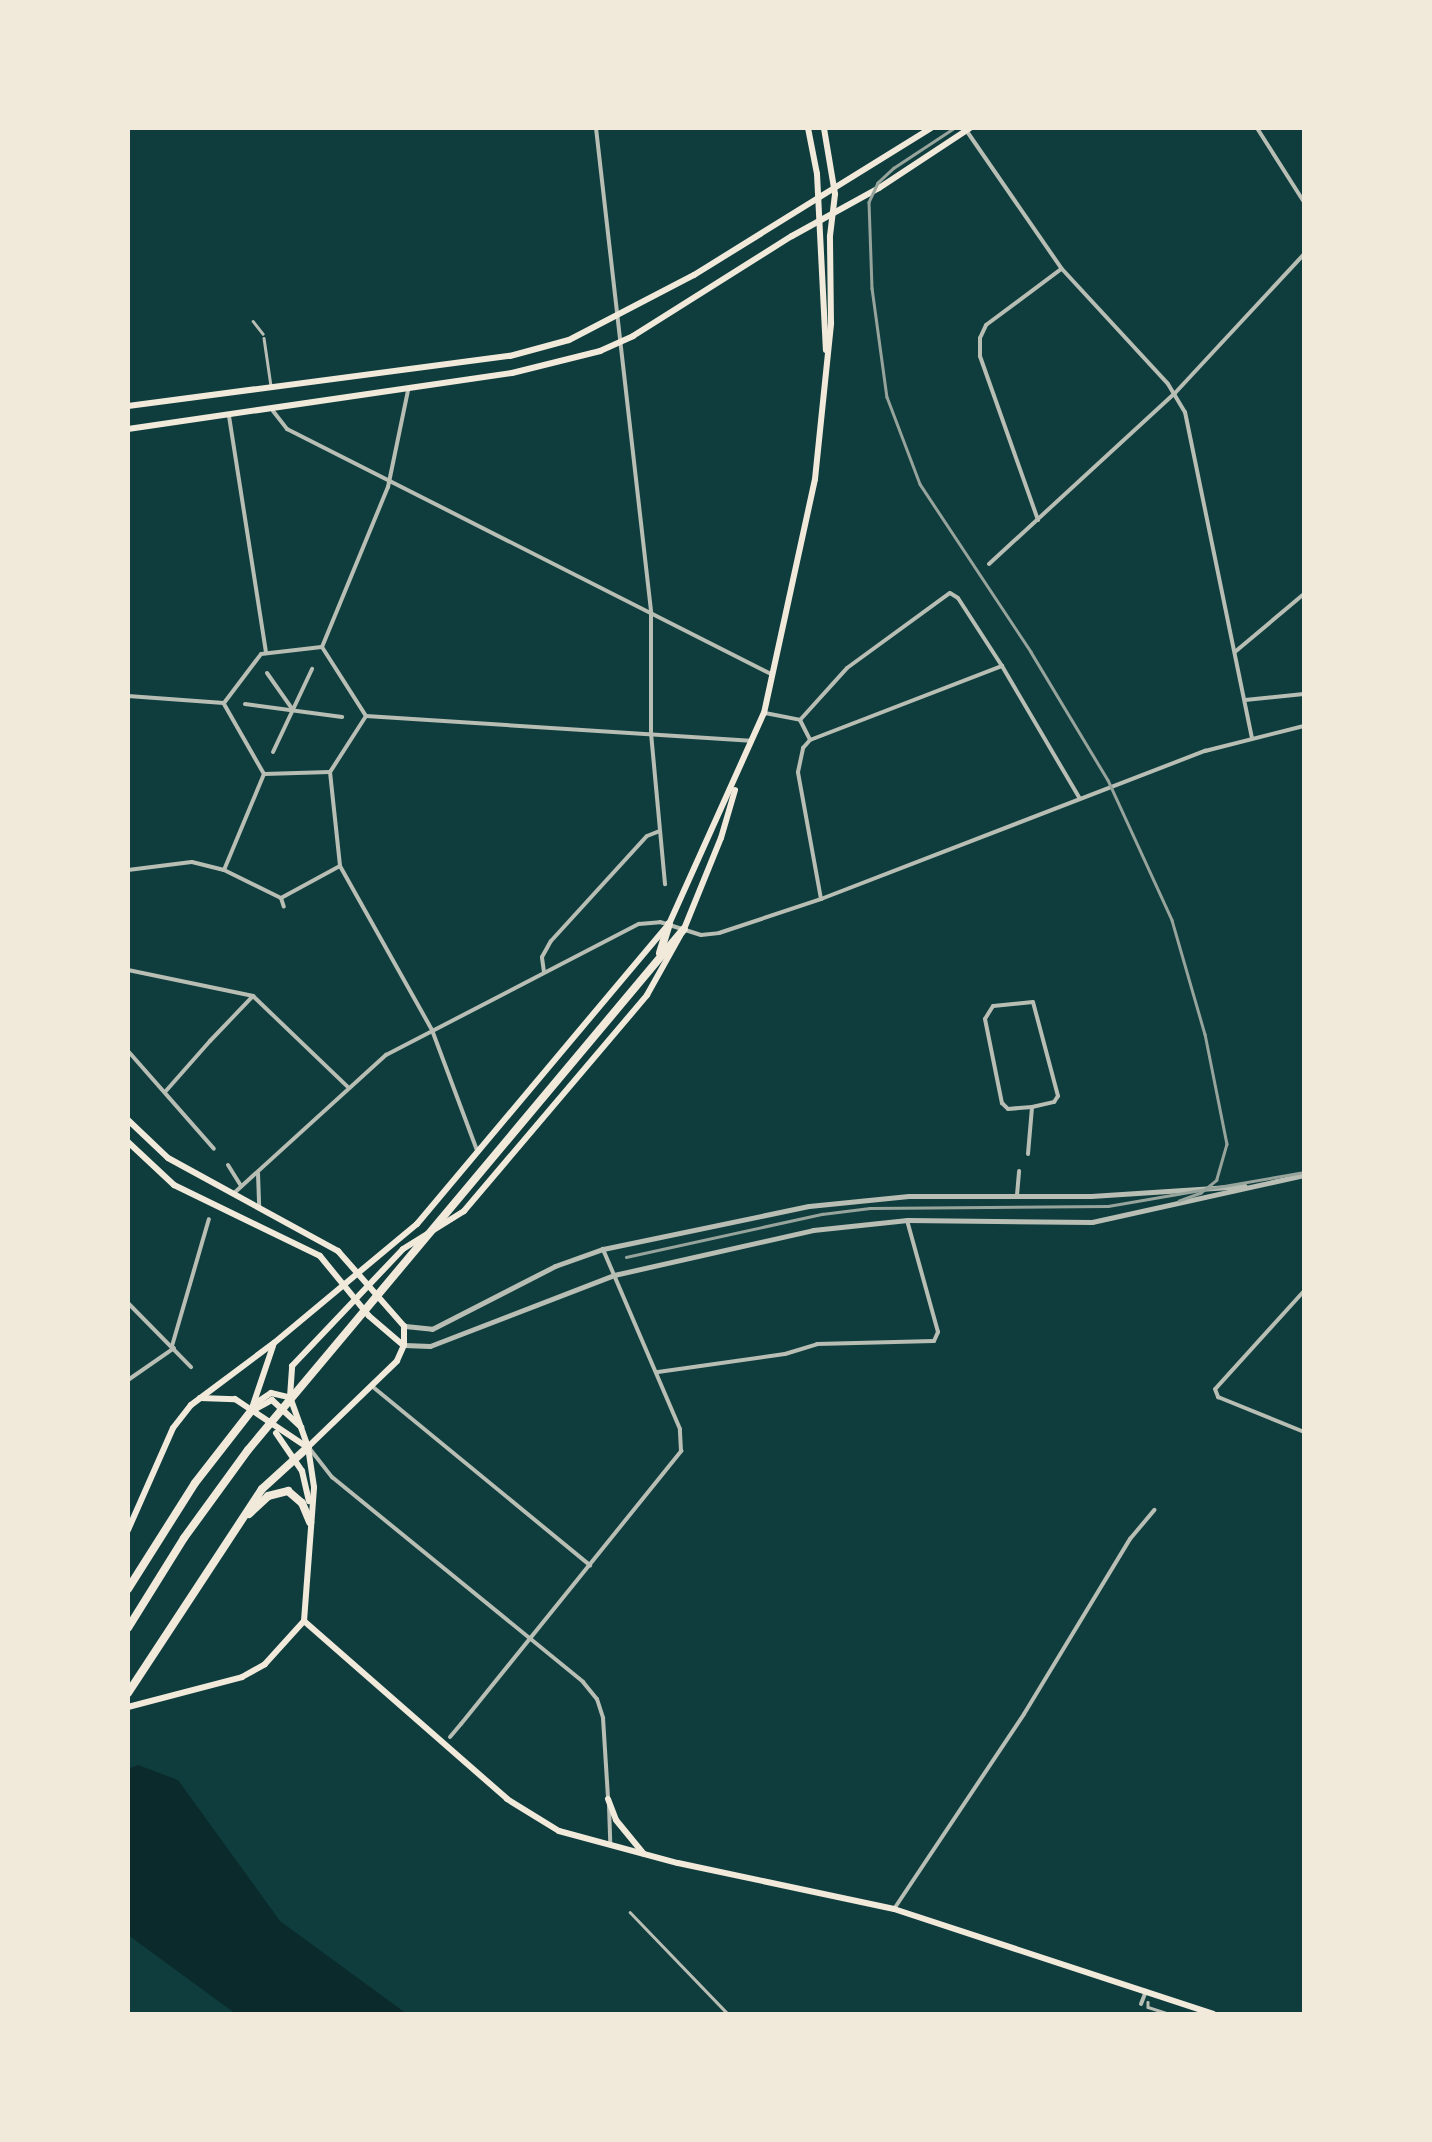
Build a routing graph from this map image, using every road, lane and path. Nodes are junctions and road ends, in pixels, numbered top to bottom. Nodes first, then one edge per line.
1 (596, 128) edge
2 (808, 128) edge
3 (824, 128) edge
4 (931, 128) edge
5 (1257, 128) edge
6 (968, 129) edge
7 (835, 184) junction
8 (817, 196) junction
9 (1304, 202) edge
10 (834, 214) junction
11 (818, 222) junction
12 (1304, 254) edge
13 (1062, 269) junction
14 (617, 319) junction
15 (253, 320) dead end
16 (620, 343) junction
17 (827, 361) junction
18 (271, 388) junction
19 (409, 388) junction
20 (1174, 392) junction
21 (128, 406) edge
22 (271, 408) junction
23 (229, 415) junction
24 (128, 428) edge
25 (390, 481) junction
26 (1038, 520) junction
27 (989, 564) dead end
28 (1304, 594) edge
29 (651, 613) junction
30 (322, 647) junction
31 (1236, 650) junction
32 (264, 653) junction
33 (1002, 666) junction
34 (312, 669) dead end
35 (267, 674) dead end
36 (775, 676) junction
37 (1304, 694) edge
38 (128, 696) edge
39 (1245, 700) junction
40 (224, 703) junction
41 (245, 704) dead end
42 (293, 710) junction
43 (764, 713) junction
44 (366, 716) junction
45 (342, 717) dead end
46 (800, 720) junction
47 (1304, 726) edge
48 (651, 733) junction
49 (1252, 738) junction
50 (810, 740) junction
51 (752, 742) junction
52 (272, 752) dead end
53 (330, 772) junction
54 (264, 774) junction
55 (739, 774) junction
56 (1080, 799) junction
57 (660, 831) junction
58 (340, 866) junction
59 (128, 870) edge
60 (224, 870) junction
61 (665, 884) dead end
62 (281, 898) junction
63 (821, 899) junction
64 (284, 907) dead end
65 (669, 924) junction
66 (684, 929) junction
67 (659, 958) junction
68 (128, 970) edge
69 (545, 973) junction
70 (253, 996) junction
71 (432, 1030) junction
72 (128, 1050) edge
73 (350, 1088) junction
74 (165, 1092) junction
75 (1032, 1108) junction
76 (128, 1120) edge
77 (128, 1142) edge
78 (214, 1149) dead end
79 (478, 1153) junction
80 (1028, 1154) dead end
81 (228, 1166) dead end
82 (1020, 1171) dead end
83 (258, 1173) junction
84 (1304, 1175) edge
85 (1248, 1186) junction
86 (241, 1188) junction
87 (232, 1195) junction
88 (1017, 1195) junction
89 (260, 1208) junction
90 (208, 1219) dead end
91 (907, 1220) junction
92 (603, 1249) junction
93 (358, 1270) junction
94 (614, 1275) junction
95 (342, 1282) junction
96 (369, 1286) junction
97 (1304, 1291) edge
98 (355, 1299) junction
99 (128, 1303) edge
100 (404, 1326) junction
101 (274, 1343) junction
102 (404, 1345) junction
103 (173, 1347) junction
104 (191, 1367) dead end
105 (656, 1373) junction
106 (128, 1380) edge
107 (372, 1386) junction
108 (290, 1397) junction
109 (199, 1398) junction
110 (251, 1411) junction
111 (273, 1428) junction
112 (303, 1430) junction
113 (1304, 1432) edge
114 (308, 1447) junction
115 (293, 1458) junction
116 (1154, 1510) dead end
117 (128, 1512) edge
118 (136, 1518) junction
119 (310, 1522) junction
120 (128, 1530) edge
121 (232, 1531) junction
122 (590, 1565) junction
123 (128, 1589) edge
124 (304, 1620) junction
125 (128, 1628) edge
126 (530, 1639) junction
127 (128, 1694) edge
128 (128, 1707) edge
129 (450, 1737) dead end
130 (608, 1798) junction
131 (610, 1846) junction
132 (644, 1854) junction
133 (894, 1909) junction
134 (630, 1912) dead end
135 (1146, 1991) junction
136 (1144, 2003) joint
137 (1210, 2013) edge
138 (728, 2014) edge
139 (1169, 2014) edge

1 - 14 street
2 - 8 main road
3 - 7 main road
4 - 7 main road
5 - 9 street
6 - 10 main road
6 - 13 street
7 - 8 main road
7 - 10 main road
8 - 11 main road
8 - 14 main road
10 - 11 main road
10 - 17 main road
11 - 16 main road
11 - 17 main road
12 - 20 street
13 - 20 street
13 - 26 street
14 - 16 street
14 - 18 main road
15 - 18 lane
16 - 19 main road
16 - 29 street
17 - 36 main road
18 - 21 main road
19 - 22 main road
19 - 25 street
20 - 26 street
20 - 31 street
22 - 23 main road
22 - 25 street
23 - 24 main road
23 - 32 street
25 - 29 street
25 - 30 street
26 - 27 street
28 - 31 street
29 - 36 street
29 - 48 street
30 - 32 street
30 - 44 street
31 - 39 street
32 - 40 street
33 - 46 street
33 - 50 street
33 - 56 street
34 - 42 street
35 - 42 street
36 - 43 main road
37 - 39 street
38 - 40 street
39 - 49 street
40 - 54 street
41 - 42 street
42 - 45 street
42 - 52 street
43 - 46 street
43 - 51 main road
44 - 48 street
44 - 53 street
46 - 50 street
47 - 49 street
48 - 51 street
48 - 57 street
49 - 56 street
50 - 63 street
51 - 55 main road
53 - 54 street
53 - 58 street
54 - 60 street
55 - 65 main road
55 - 66 main road
56 - 63 street
57 - 61 street
57 - 69 street
58 - 62 street
58 - 71 street
59 - 60 street
60 - 62 street
62 - 64 street
63 - 66 street
65 - 66 street
65 - 67 highway
65 - 69 street
65 - 79 main road
66 - 67 highway
66 - 96 main road
67 - 125 highway
68 - 70 street
69 - 71 street
70 - 73 street
70 - 74 street
71 - 73 street
71 - 79 street
72 - 74 street
73 - 83 street
74 - 78 street
75 - 75 street
75 - 80 street
76 - 87 main road
77 - 95 main road
79 - 93 main road
81 - 86 street
82 - 88 street
83 - 86 street
83 - 89 street
84 - 85 street
85 - 88 street
85 - 91 street
86 - 87 street
87 - 89 main road
88 - 92 street
89 - 93 main road
90 - 103 street
91 - 94 street
91 - 105 street
92 - 94 street
92 - 100 street
93 - 95 main road
93 - 96 main road
94 - 102 street
94 - 105 street
95 - 98 main road
95 - 101 main road
96 - 98 main road
96 - 100 main road
97 - 113 street
98 - 102 main road
98 - 108 main road
99 - 103 street
100 - 102 main road
101 - 109 main road
101 - 110 main road
102 - 107 main road
103 - 104 street
103 - 106 street
105 - 122 street
107 - 114 main road
107 - 122 street
108 - 110 main road
108 - 112 main road
109 - 110 main road
109 - 118 main road
110 - 111 main road
110 - 112 main road
110 - 123 highway
111 - 114 main road
111 - 115 main road
112 - 114 main road
114 - 115 highway
114 - 119 main road
114 - 126 street
115 - 119 main road
115 - 121 highway
116 - 133 street
117 - 118 street
118 - 120 main road
119 - 121 highway
119 - 124 main road
121 - 127 highway
122 - 126 street
124 - 128 main road
124 - 131 main road
126 - 129 street
126 - 130 street
130 - 131 street
130 - 132 main road
131 - 132 main road
132 - 133 main road
133 - 135 main road
134 - 138 lane
135 - 136 street
135 - 137 main road
136 - 139 lane

